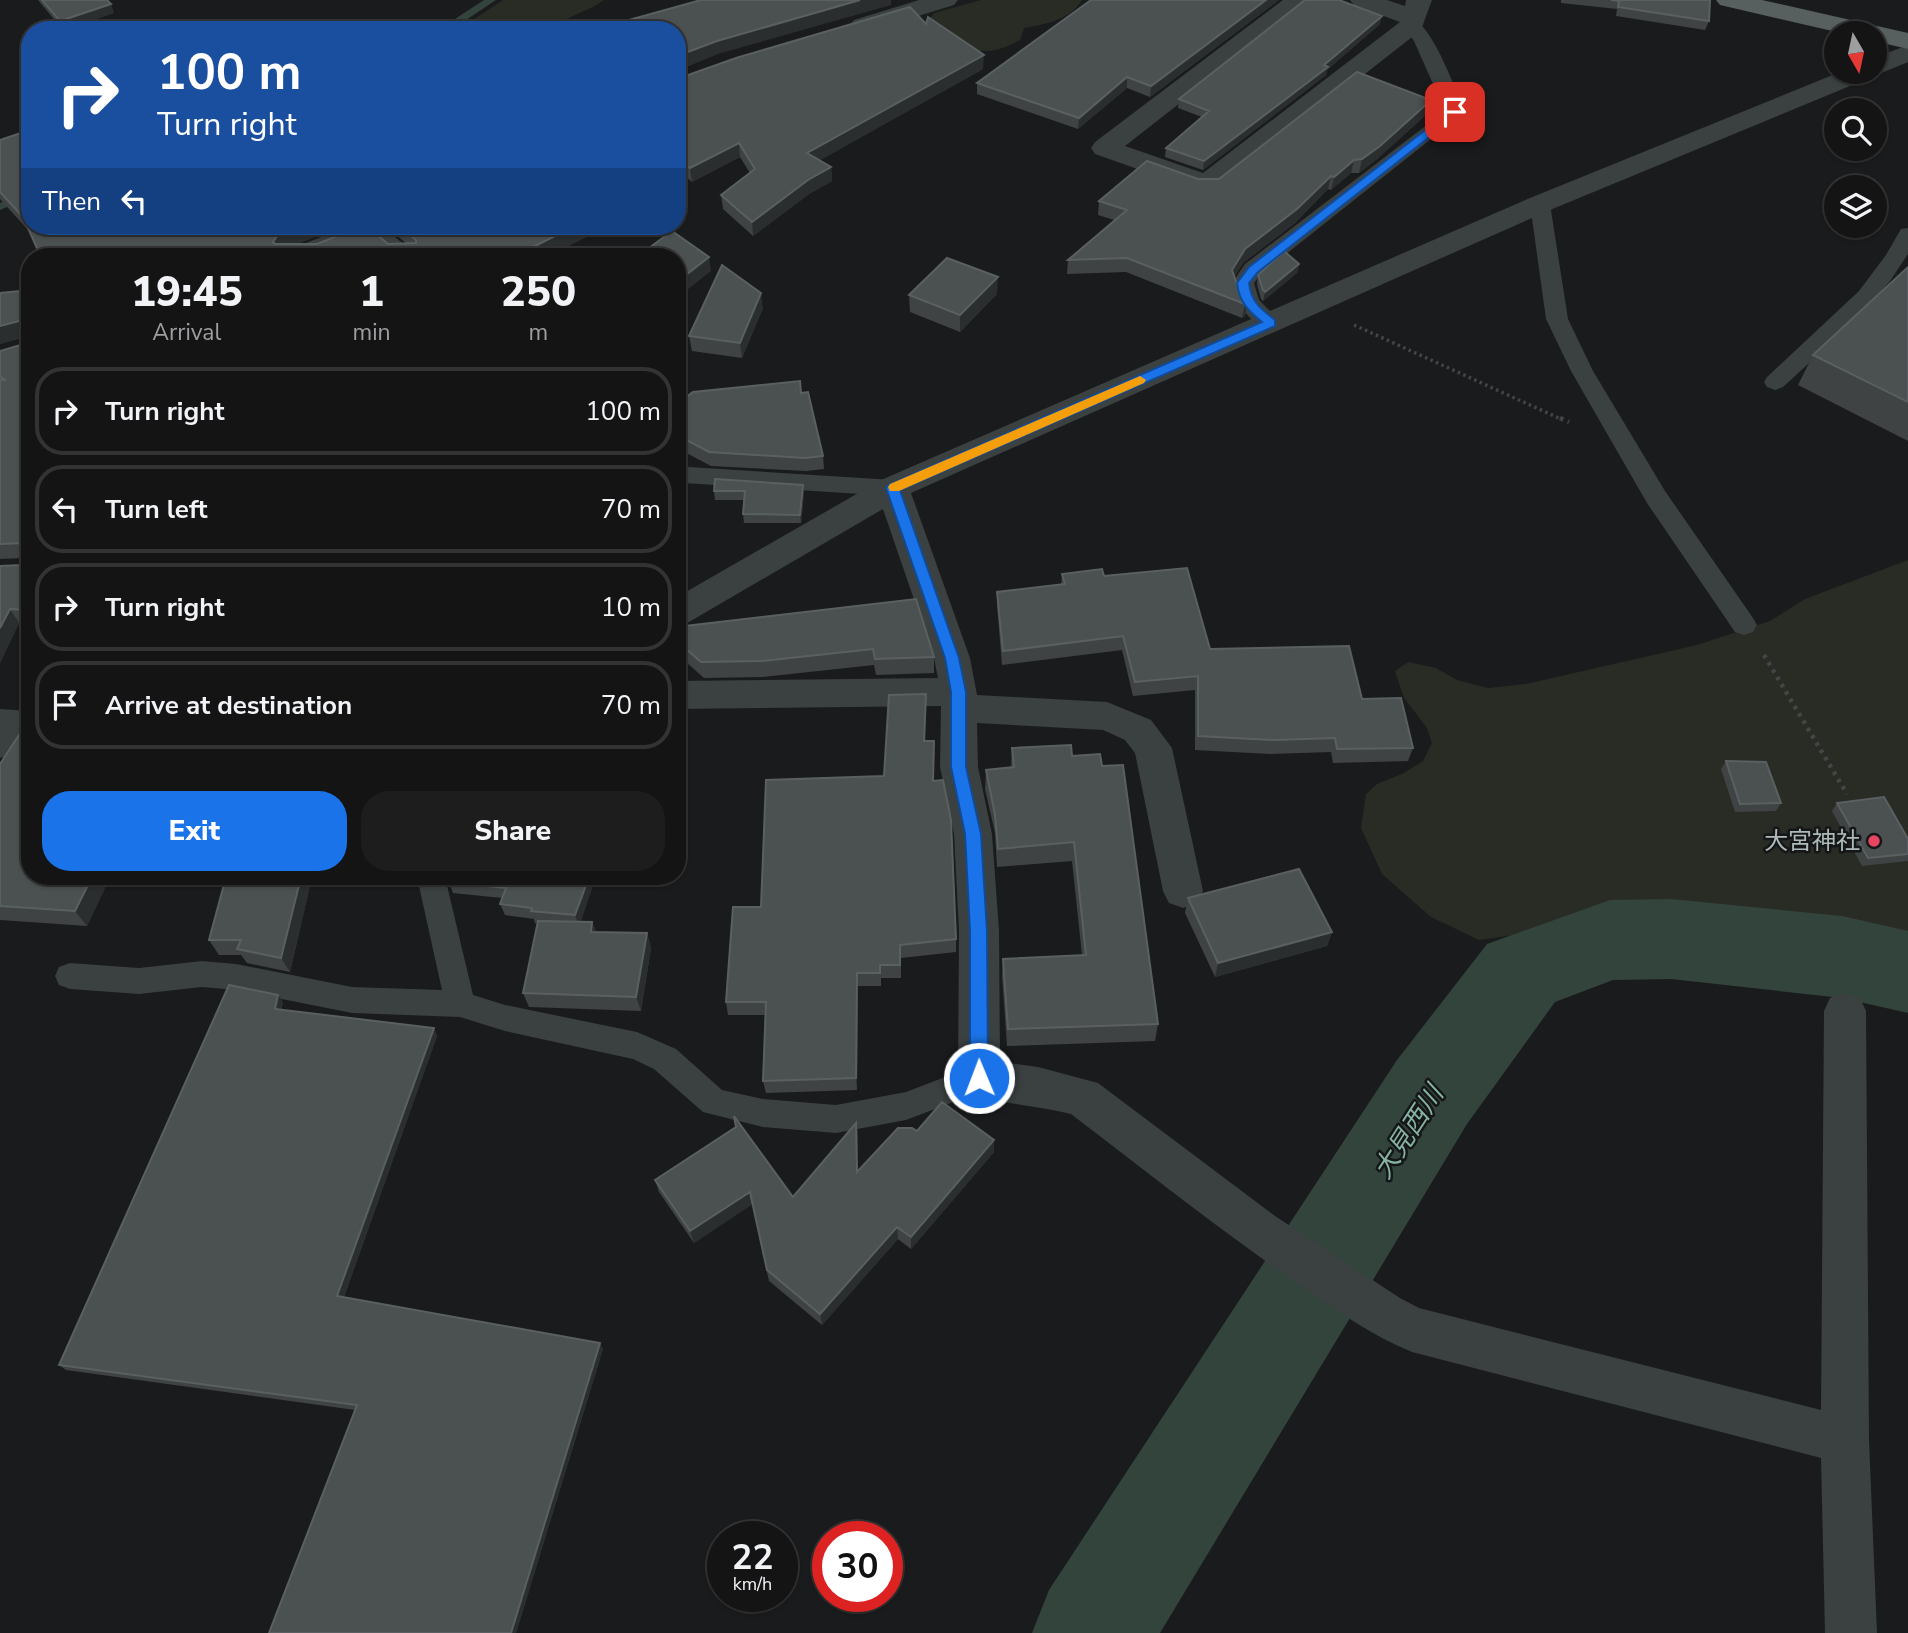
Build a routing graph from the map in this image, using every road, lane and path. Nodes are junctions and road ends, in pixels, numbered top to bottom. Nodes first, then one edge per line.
1 (945, 0) edge
2 (1299, 0) edge
3 (1363, 0) edge
4 (1729, 0) edge
5 (1415, 14) edge
6 (1824, 22) edge
7 (834, 34) edge
8 (1887, 36) edge
9 (1908, 41) edge
10 (1908, 53) edge
11 (1887, 62) edge
12 (1833, 84) edge
13 (1540, 204) junction
14 (1908, 234) edge
15 (351, 235) edge
16 (383, 235) edge
17 (318, 248) edge
18 (398, 248) edge
19 (1314, 304) junction
20 (1271, 323) junction
21 (1775, 382) dead end
22 (1615, 428) junction
23 (686, 476) edge
24 (893, 488) junction
25 (686, 608) edge
26 (1744, 625) dead end
27 (1766, 658) dead end
28 (686, 695) edge
29 (959, 700) junction
30 (1847, 794) dead end
31 (433, 885) edge
32 (1184, 891) dead end
33 (70, 976) dead end
34 (460, 1004) junction
35 (1845, 1011) dead end
36 (979, 1078) junction
37 (1845, 1440) junction
38 (1851, 1633) edge

1 - 7 street
2 - 5 street
3 - 5 street
4 - 6 main road
5 - 20 lane
8 - 9 main road
10 - 11 street
12 - 13 street
13 - 19 street
13 - 22 lane
14 - 21 lane
15 - 17 street
16 - 18 lane
19 - 20 street
19 - 22 path
20 - 24 street
22 - 26 lane
23 - 24 lane
24 - 25 street
24 - 29 street
27 - 30 path
28 - 29 street
29 - 32 street
29 - 36 street
31 - 34 lane
33 - 34 lane
34 - 36 lane
35 - 37 street
36 - 37 street
37 - 38 street

